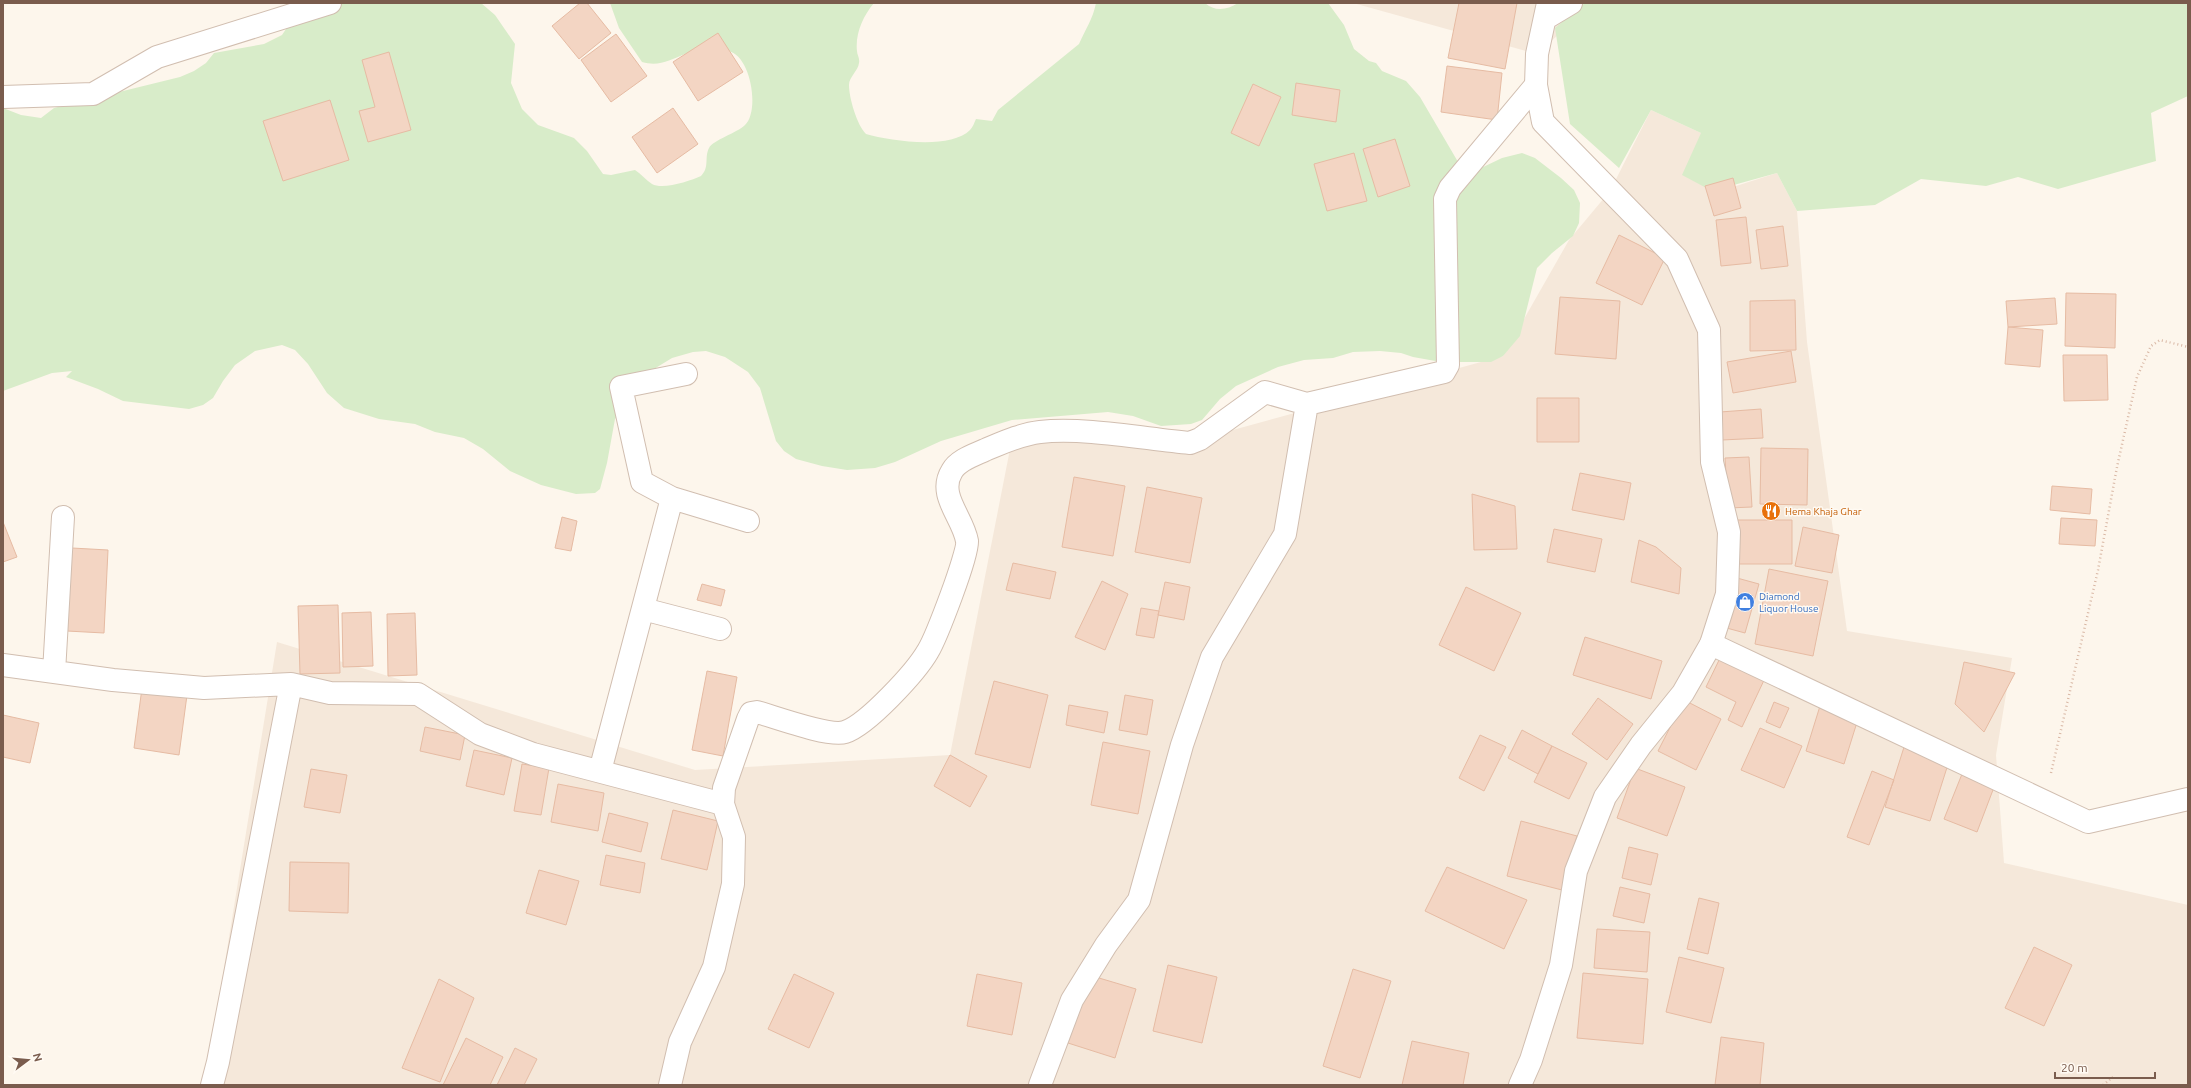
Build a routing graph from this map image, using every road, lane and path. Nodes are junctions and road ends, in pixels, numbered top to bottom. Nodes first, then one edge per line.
1 (330, 3) edge
2 (1572, 3) edge
3 (1547, 11) edge
4 (1536, 85) junction
5 (3, 97) edge
6 (2188, 347) edge
7 (686, 374) dead end
8 (1306, 404) junction
9 (672, 498) junction
10 (63, 517) dead end
11 (748, 521) dead end
12 (643, 609) junction
13 (720, 629) dead end
14 (1712, 644) junction
15 (3, 665) edge
16 (54, 672) junction
17 (291, 684) junction
18 (600, 771) junction
19 (2188, 799) edge
20 (2044, 801) junction
21 (723, 804) junction
22 (2112, 1077) dead end
23 (212, 1085) edge
24 (670, 1085) edge
25 (1040, 1085) edge
26 (1520, 1085) edge
27 (2103, 1085) edge

1 - 5 street
2 - 3 street
3 - 4 street
4 - 8 street
4 - 14 street
6 - 20 path
7 - 9 street
8 - 21 street
8 - 25 street
9 - 11 street
9 - 12 street
10 - 16 street
12 - 13 street
12 - 18 street
14 - 20 street
14 - 26 street
15 - 16 street
16 - 17 street
17 - 18 street
17 - 23 street
18 - 21 street
19 - 20 street
21 - 24 street
22 - 27 path

